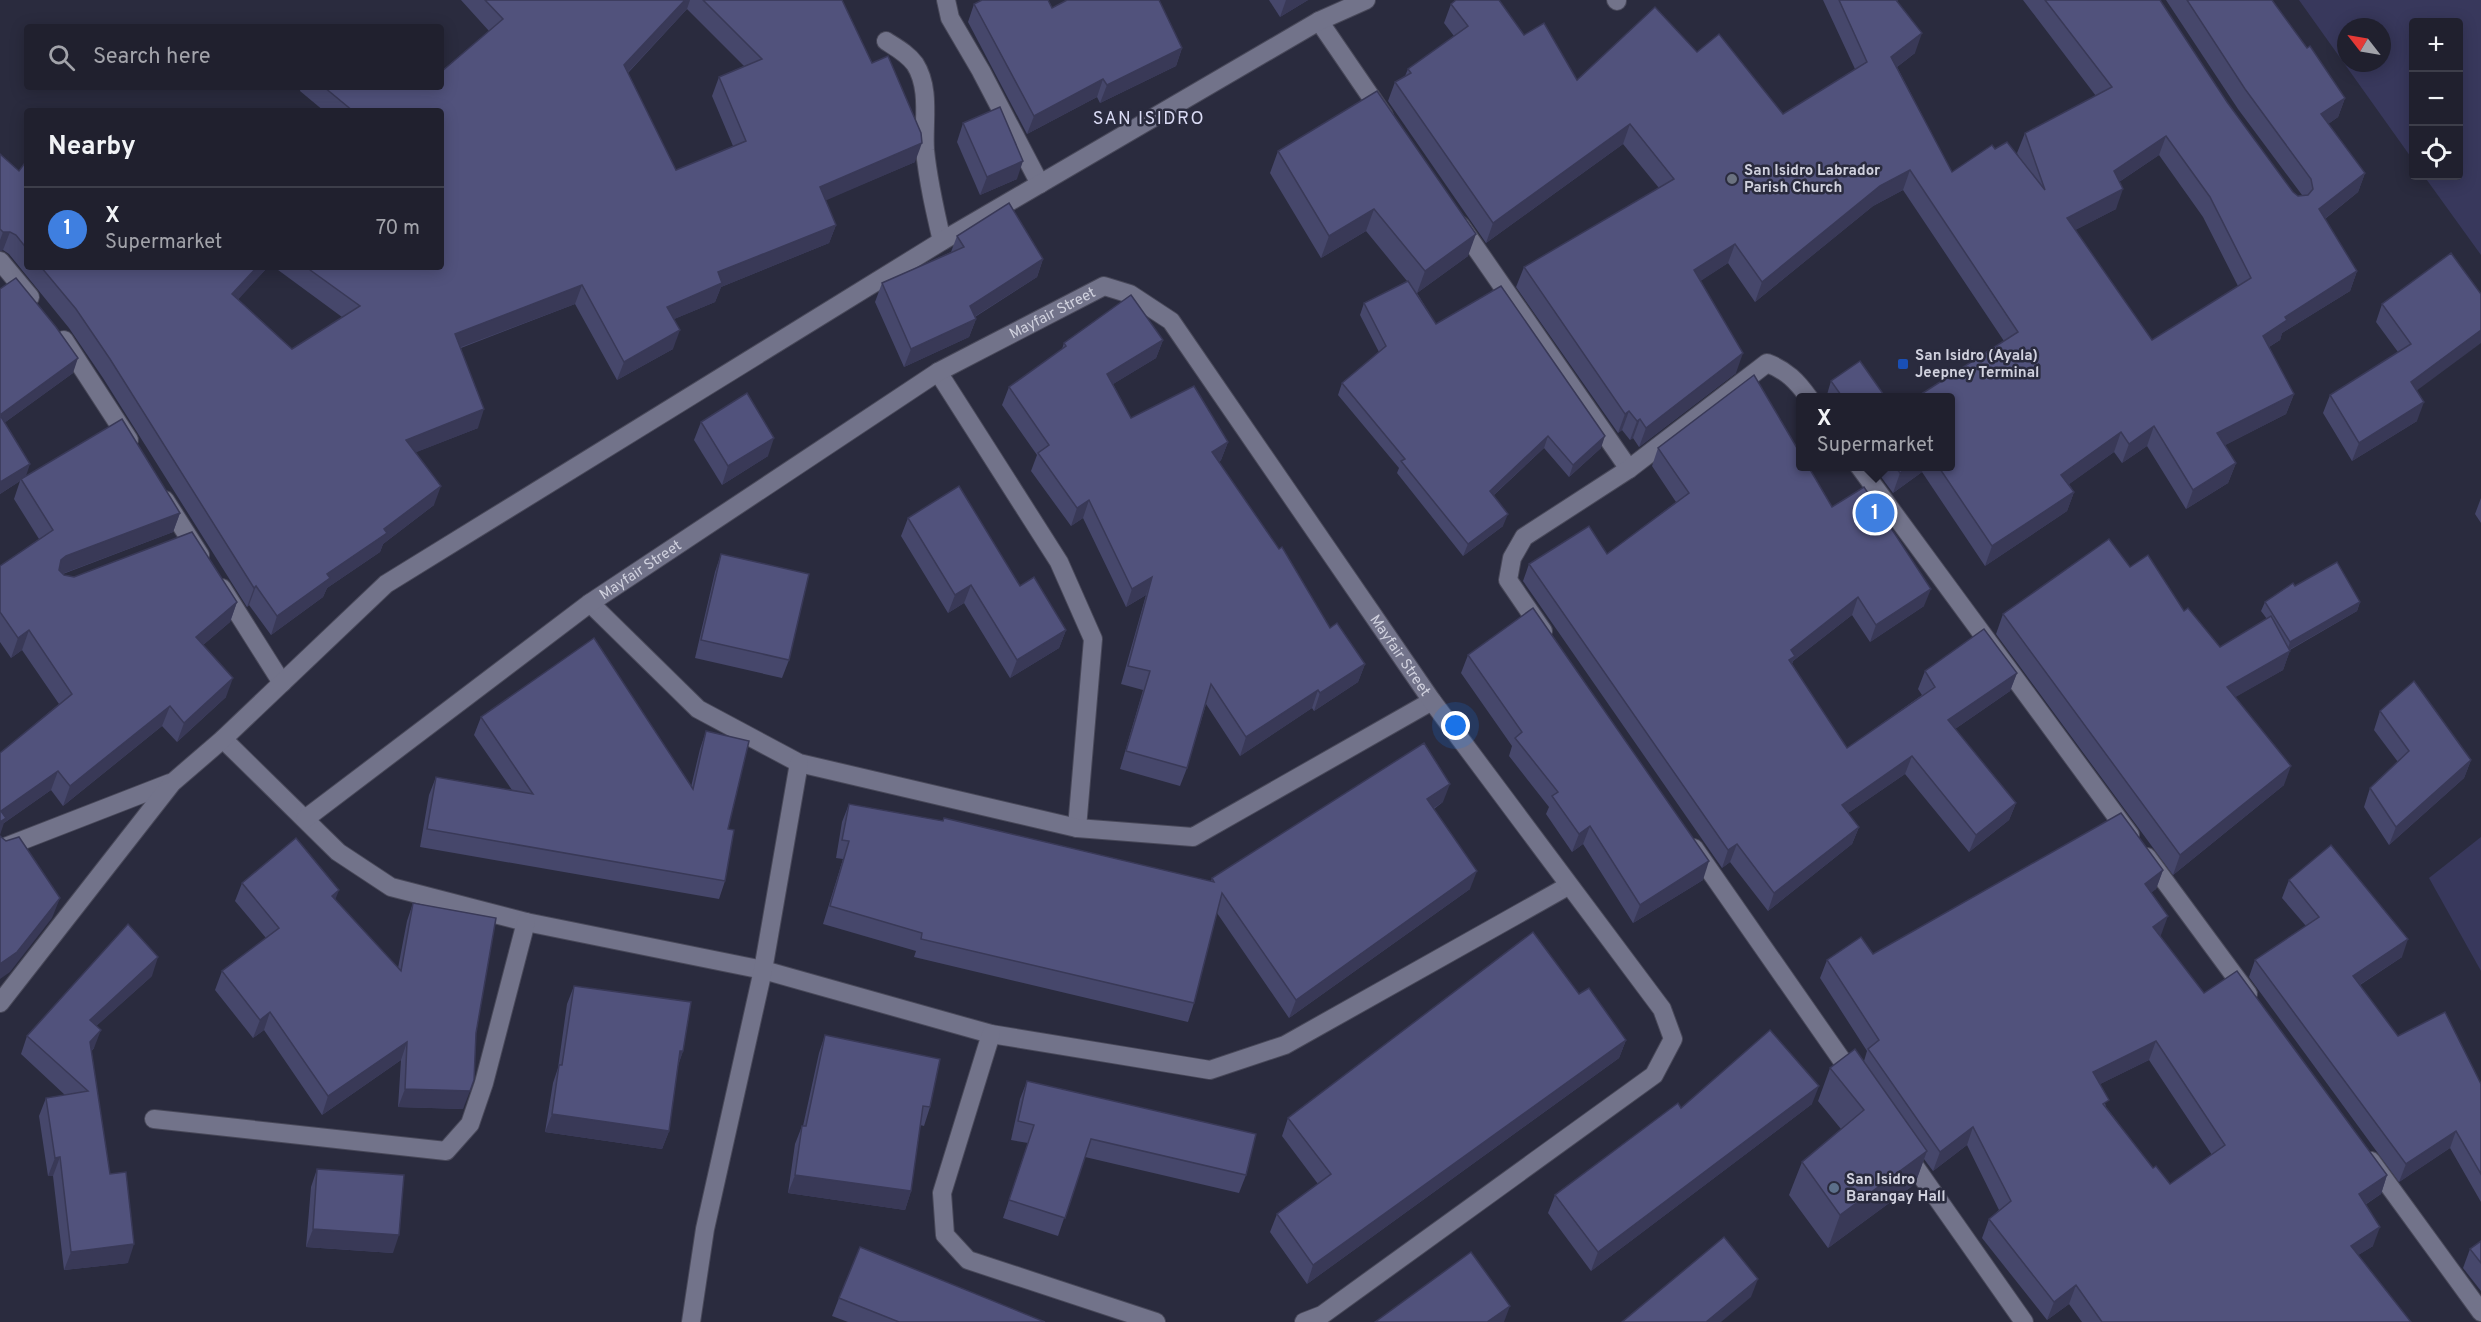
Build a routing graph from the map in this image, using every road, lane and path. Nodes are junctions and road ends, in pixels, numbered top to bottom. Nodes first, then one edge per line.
1 (946, 0) edge
2 (1366, 0) edge
3 (1319, 21) junction
4 (886, 42) dead end
5 (1393, 128) edge
6 (1040, 184) junction
7 (1447, 206) edge
8 (942, 241) junction
9 (0, 261) edge
10 (39, 308) edge
11 (53, 326) edge
12 (938, 372) junction
13 (1805, 393) edge
14 (138, 455) edge
15 (1629, 469) junction
16 (1863, 471) edge
17 (157, 485) edge
18 (190, 538) junction
19 (170, 546) edge
20 (590, 603) junction
21 (1556, 649) edge
22 (282, 683) junction
23 (1432, 701) junction
24 (223, 739) junction
25 (799, 763) junction
26 (171, 783) junction
27 (305, 819) junction
28 (1077, 828) junction
29 (1684, 834) edge
30 (0, 849) edge
31 (1568, 886) junction
32 (526, 922) junction
33 (763, 970) junction
34 (0, 1003) edge
35 (2255, 1004) edge
36 (991, 1034) junction
37 (1868, 1098) edge
38 (154, 1119) dead end
39 (1895, 1137) edge
40 (2361, 1148) edge
41 (2481, 1312) edge
42 (691, 1322) edge
43 (1156, 1322) edge
44 (1304, 1322) edge
45 (2024, 1322) edge

1 - 6 street
2 - 3 street
3 - 5 street
3 - 6 street
4 - 8 street
6 - 8 street
7 - 15 street
8 - 22 street
9 - 10 street
11 - 14 street
12 - 20 street, Mayfair Street
12 - 23 street, Mayfair Street
12 - 28 street
13 - 15 street
15 - 21 street
16 - 35 street
17 - 18 street
18 - 19 street
18 - 22 street
20 - 25 street
20 - 27 street, Mayfair Street
22 - 24 street
23 - 28 street
23 - 31 street, Mayfair Street
24 - 26 street
24 - 27 street
25 - 28 street
25 - 33 street
26 - 30 street
26 - 34 street
27 - 32 street
29 - 37 street
31 - 36 street
31 - 44 street, Mayfair Street
32 - 33 street
32 - 38 street
33 - 36 street
33 - 42 street
36 - 43 street
39 - 45 street
40 - 41 street

